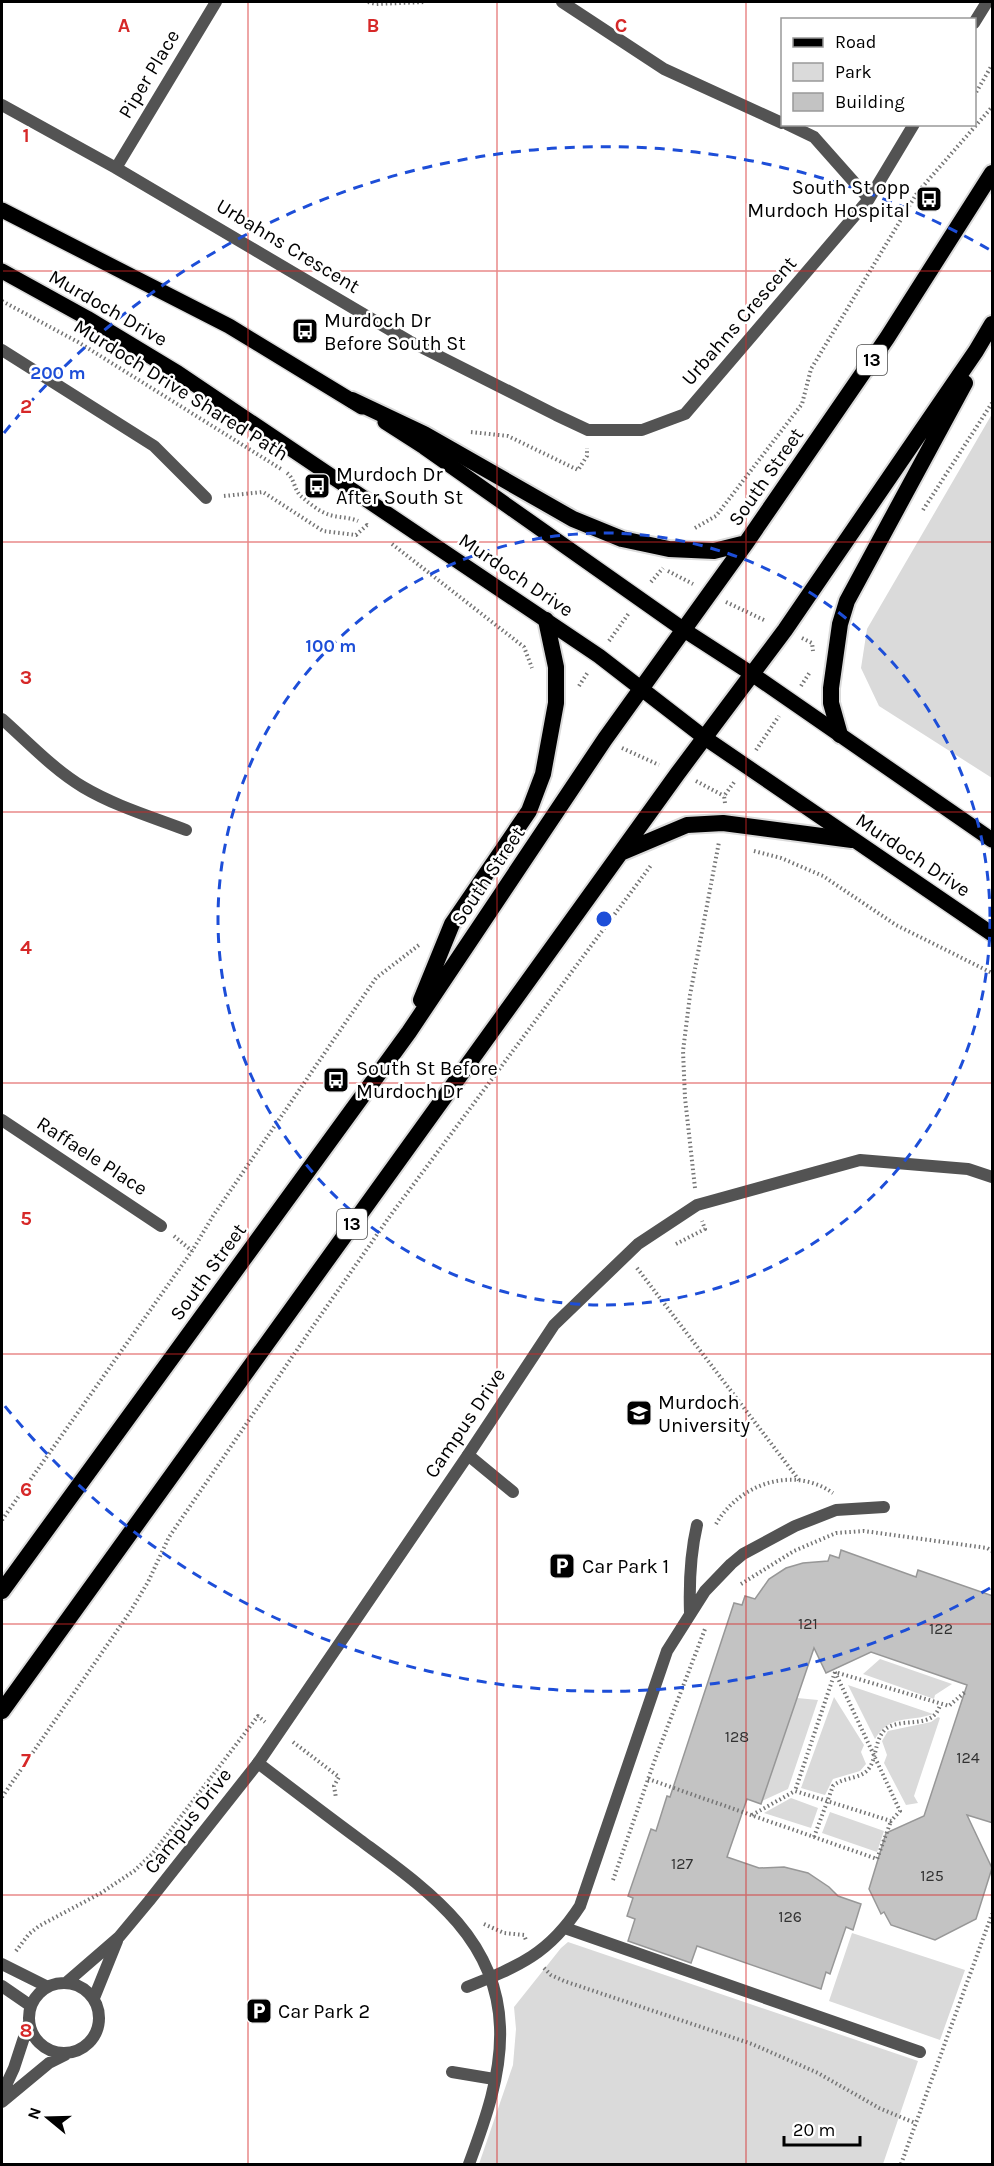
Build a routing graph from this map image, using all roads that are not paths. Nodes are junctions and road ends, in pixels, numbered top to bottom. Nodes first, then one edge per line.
1 (216, 2) edge
2 (562, 2) edge
3 (987, 2) edge
4 (976, 21) edge
5 (2, 105) edge
6 (781, 122) edge
7 (791, 126) edge
8 (913, 126) edge
9 (116, 168) junction
10 (993, 173) edge
11 (869, 199) junction
12 (2, 210) edge
13 (2, 272) edge
14 (993, 324) edge
15 (993, 332) edge
16 (2, 350) edge
17 (352, 400) junction
18 (206, 498) road end
19 (746, 543) junction
20 (546, 620) junction
21 (684, 630) junction
22 (752, 674) junction
23 (642, 688) junction
24 (2, 719) edge
25 (840, 735) junction
26 (705, 738) junction
27 (186, 830) dead end
28 (852, 840) junction
29 (993, 840) edge
30 (621, 852) junction
31 (993, 934) edge
32 (408, 1032) junction
33 (2, 1120) edge
34 (992, 1178) edge
35 (161, 1226) dead end
36 (468, 1455) junction
37 (513, 1492) dead end
38 (884, 1507) dead end
39 (697, 1525) dead end
40 (2, 1591) edge
41 (690, 1613) junction
42 (2, 1712) edge
43 (258, 1763) junction
44 (565, 1928) junction
45 (119, 1937) junction
46 (3, 1964) edge
47 (491, 1977) junction
48 (67, 1982) junction
49 (2, 1986) edge
50 (48, 1987) junction
51 (467, 1987) dead end
52 (94, 1998) junction
53 (31, 2006) junction
54 (29, 2022) junction
55 (920, 2052) dead end
56 (69, 2054) junction
57 (452, 2072) dead end
58 (494, 2079) junction
59 (2, 2094) edge
60 (2, 2102) edge
61 (469, 2164) edge

1 - 9 street, Piper Place
2 - 6 street
3 - 4 street
5 - 9 street, Urbahns Crescent
7 - 11 street
8 - 11 street, Urbahns Crescent
9 - 11 street, Urbahns Crescent
10 - 19 highway, South Street / 13
12 - 17 main road, Murdoch Drive
13 - 20 main road, Murdoch Drive
14 - 22 highway, 13
15 - 25 highway
16 - 18 street
17 - 19 highway
17 - 21 main road, Murdoch Drive
19 - 21 highway, South Street / 13
20 - 23 main road, Murdoch Drive
20 - 32 highway
21 - 22 main road, Murdoch Drive
21 - 23 highway, South Street / 13
22 - 25 main road, Murdoch Drive
22 - 26 highway, 13
23 - 26 main road, Murdoch Drive
23 - 32 highway, South Street / 13
24 - 27 street
25 - 29 main road, Murdoch Drive
26 - 28 main road, Murdoch Drive
26 - 30 highway, 13
28 - 30 highway
28 - 31 main road, Murdoch Drive
30 - 42 highway, 13
32 - 40 highway, South Street / 13
33 - 35 street, Raffaele Place
34 - 36 street, Campus Drive
36 - 37 street
36 - 43 street, Campus Drive
38 - 41 street
39 - 41 street
41 - 44 street
43 - 45 street, Campus Drive
43 - 47 street
44 - 47 street
44 - 55 street
45 - 48 street, Campus Drive
45 - 52 street, Campus Drive
46 - 50 street
47 - 51 street
47 - 58 street
48 - 50 street, Campus Drive
48 - 52 street
49 - 53 street
50 - 53 street
52 - 56 street
53 - 54 street
54 - 56 street
54 - 59 street
56 - 60 street
57 - 58 street
58 - 61 street

